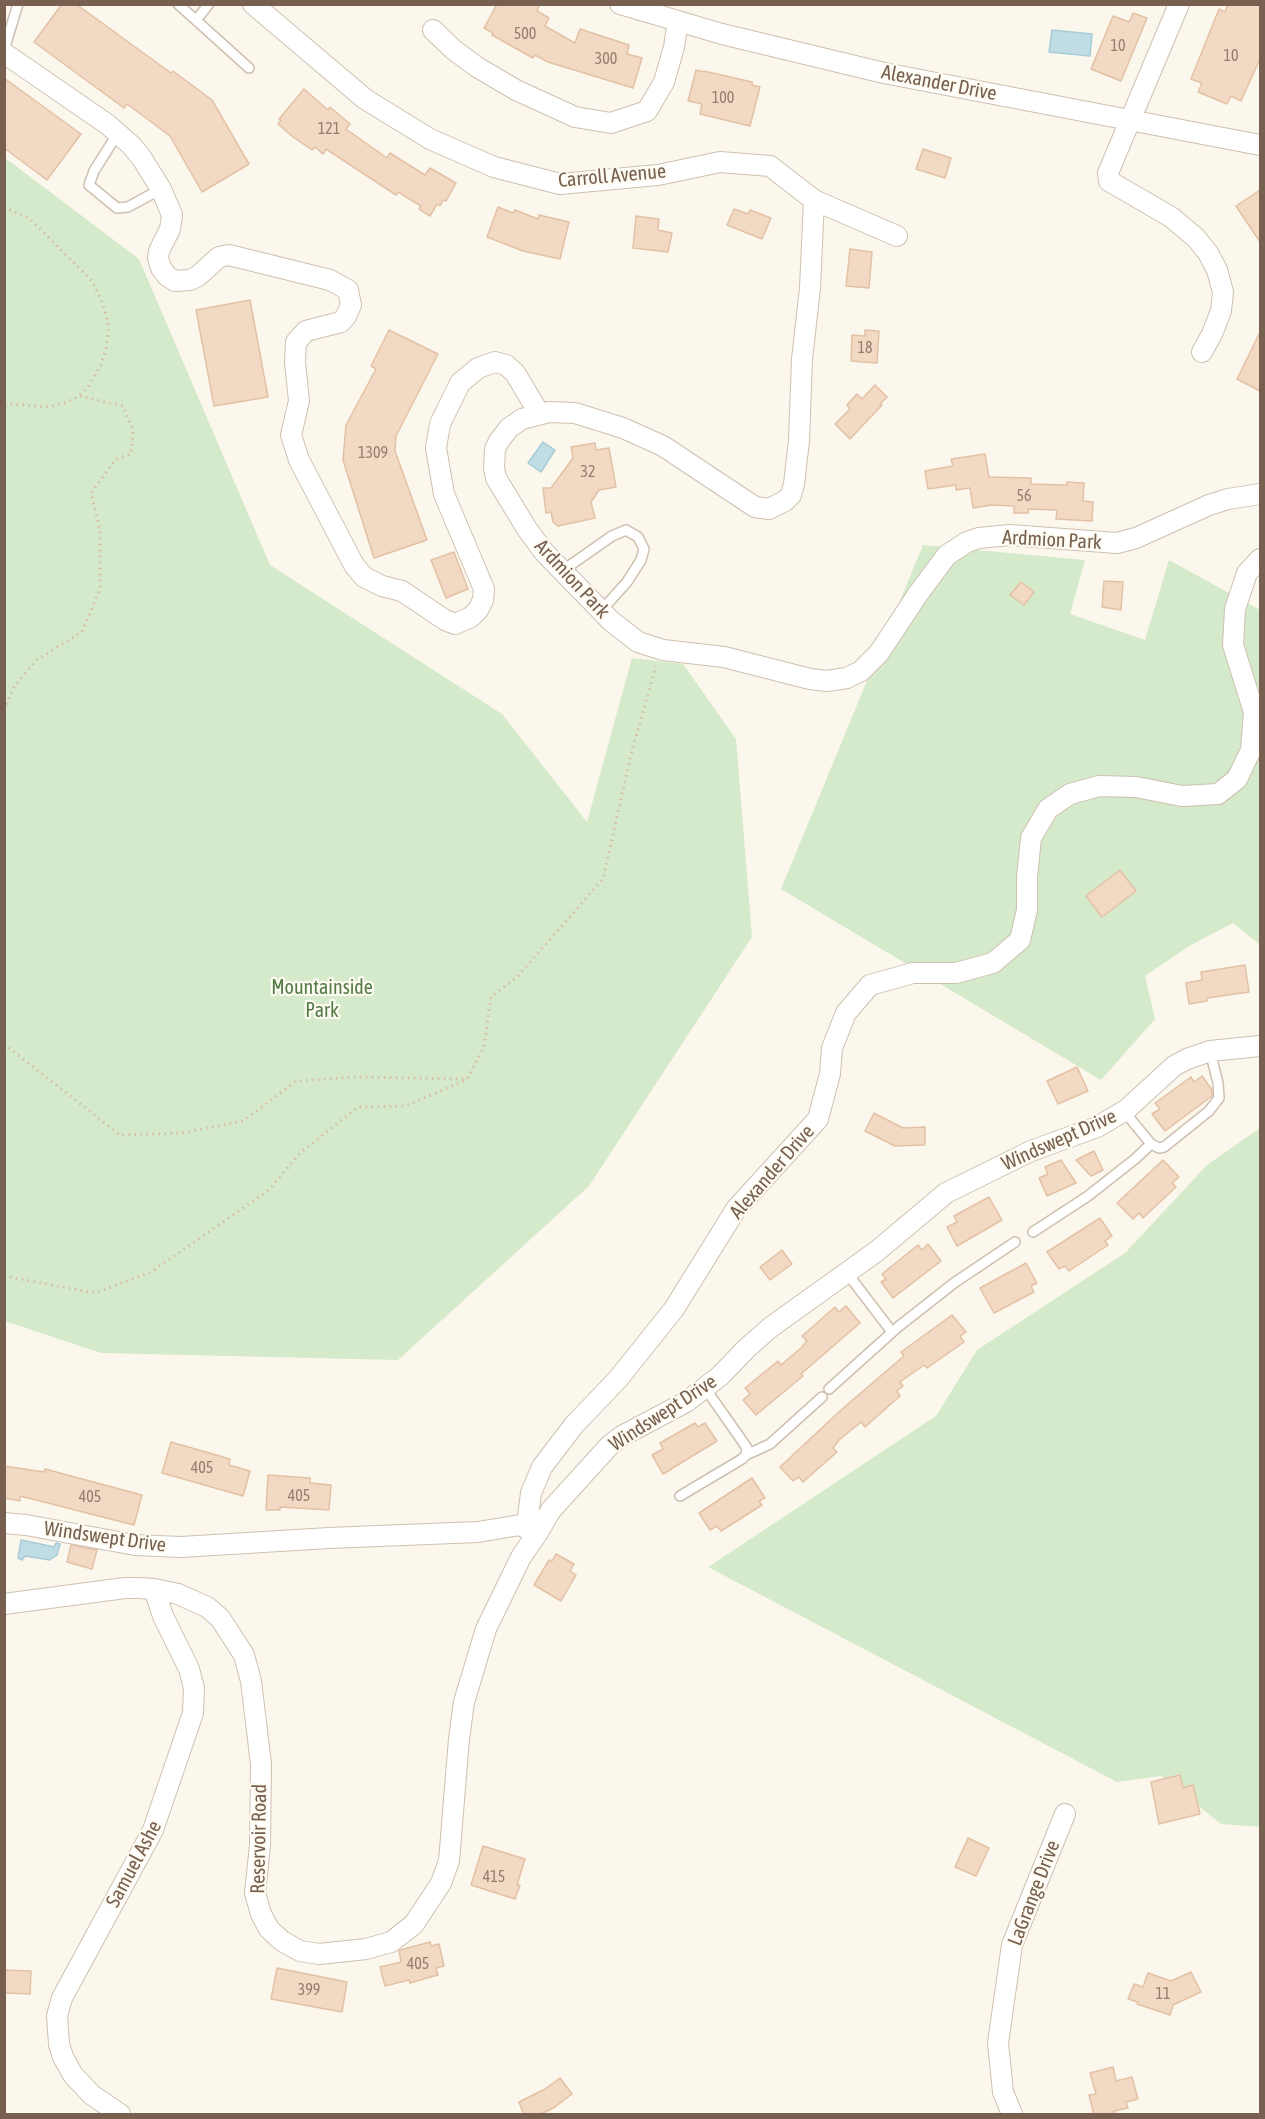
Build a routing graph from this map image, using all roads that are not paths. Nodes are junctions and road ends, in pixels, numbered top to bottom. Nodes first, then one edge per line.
1 (18, 4) edge
2 (178, 4) edge
3 (209, 4) edge
4 (1179, 4) edge
5 (625, 5) edge
6 (264, 8) edge
7 (196, 20) junction
8 (678, 21) junction
9 (433, 30) dead end
10 (4, 52) edge
11 (249, 68) dead end
12 (1130, 119) junction
13 (118, 134) junction
14 (1260, 145) edge
15 (161, 189) junction
16 (814, 200) junction
17 (897, 236) dead end
18 (1202, 352) dead end
19 (539, 413) junction
20 (1260, 494) edge
21 (1260, 560) edge
22 (562, 571) junction
23 (601, 610) junction
24 (1260, 1046) edge
25 (1209, 1051) junction
26 (1124, 1111) junction
27 (1151, 1144) junction
28 (1033, 1232) dead end
29 (1016, 1242) dead end
30 (848, 1273) junction
31 (892, 1332) junction
32 (705, 1388) junction
33 (829, 1389) dead end
34 (822, 1397) dead end
35 (746, 1455) junction
36 (680, 1496) dead end
37 (4, 1523) edge
38 (537, 1534) junction
39 (154, 1589) junction
40 (4, 1604) edge
41 (1065, 1814) dead end
42 (120, 2115) edge
43 (1012, 2115) edge

1 - 10 lane
2 - 7 lane
3 - 7 lane
4 - 12 street
5 - 8 street, Alexander Drive
6 - 16 street, Carroll Avenue
7 - 11 lane
8 - 9 street
8 - 12 street, Alexander Drive
10 - 13 street
12 - 14 street, Alexander Drive
12 - 18 street
13 - 15 street
13 - 15 lane
15 - 19 street
16 - 17 street, Carroll Avenue
16 - 19 street, Ardmion Park
19 - 22 street, Ardmion Park
20 - 23 street, Ardmion Park
21 - 38 street, Alexander Drive
22 - 23 street, Ardmion Park
22 - 23 lane
24 - 25 street, Windswept Drive
25 - 26 street, Windswept Drive
25 - 27 lane
26 - 27 lane
26 - 30 street, Windswept Drive
27 - 28 lane
29 - 31 lane
30 - 31 lane
30 - 32 street, Windswept Drive
31 - 33 lane
32 - 35 lane
32 - 38 street, Windswept Drive
34 - 35 lane
35 - 36 lane
37 - 38 street, Windswept Drive
38 - 39 street, Reservoir Road
39 - 40 street, Reservoir Road
39 - 42 street, Samuel Ashe
41 - 43 street, LaGrange Drive

